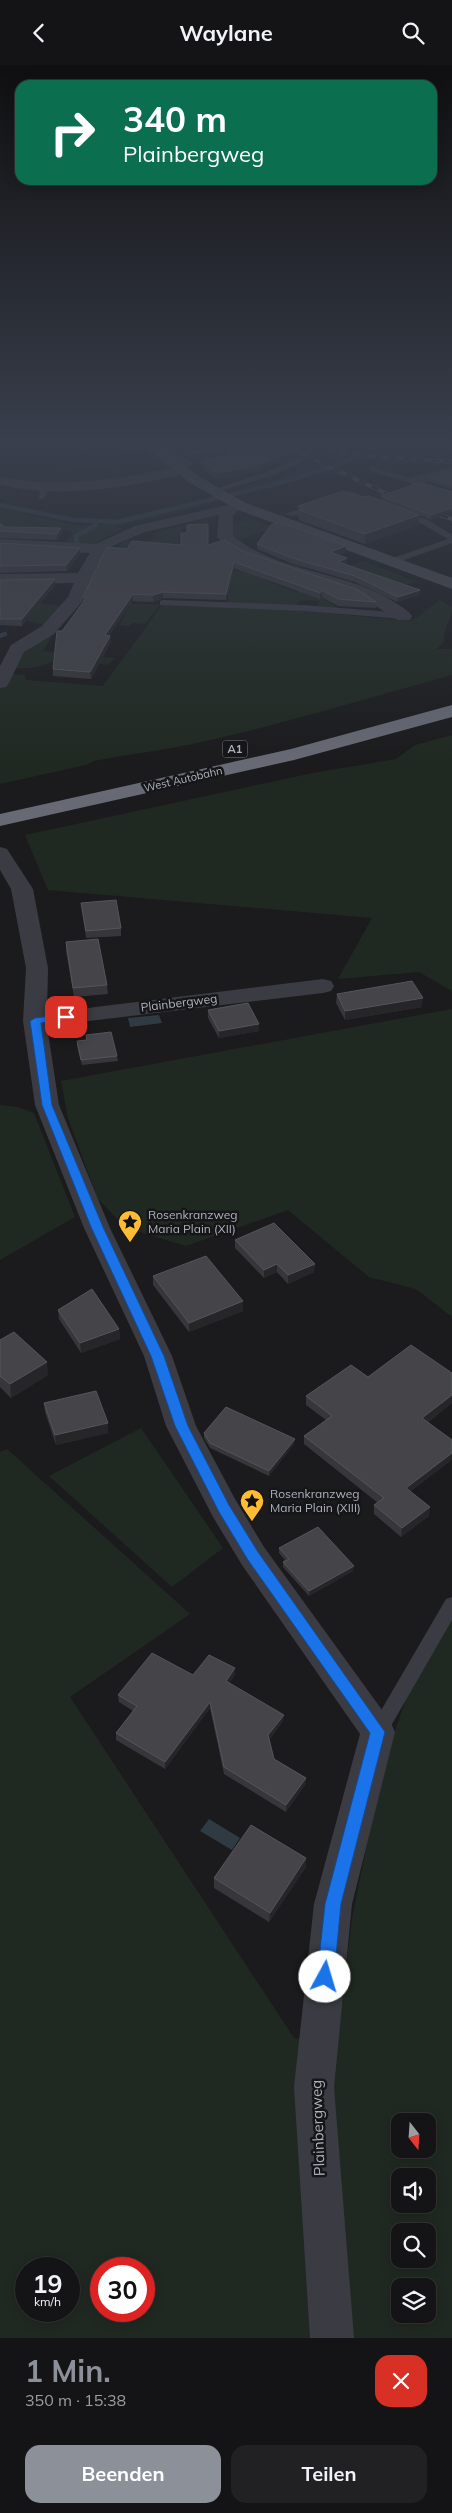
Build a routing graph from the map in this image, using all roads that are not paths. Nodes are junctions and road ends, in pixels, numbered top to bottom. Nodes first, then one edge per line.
1 (99, 551) edge
2 (247, 551) edge
3 (360, 551) edge
4 (419, 551) edge
5 (390, 562) junction
6 (84, 578) junction
7 (0, 579) edge
8 (452, 584) edge
9 (163, 603) edge
10 (404, 616) joint
11 (0, 683) edge
12 (452, 693) edge
13 (452, 711) edge
14 (13, 804) edge
15 (0, 820) edge
16 (0, 853) edge
17 (323, 986) dead end
18 (35, 1021) junction
19 (452, 1604) edge
20 (378, 1732) junction
21 (332, 2338) edge

1 - 6 street
2 - 10 street
3 - 5 main road
4 - 5 lane
5 - 8 main road
6 - 7 street
6 - 11 street
9 - 10 lane
12 - 14 highway, West Autobahn / A1
13 - 14 highway, West Autobahn / A1
14 - 15 highway, West Autobahn / A1
16 - 18 street
17 - 18 street, Plainbergweg
18 - 20 street
19 - 20 lane
20 - 21 street, Plainbergweg

